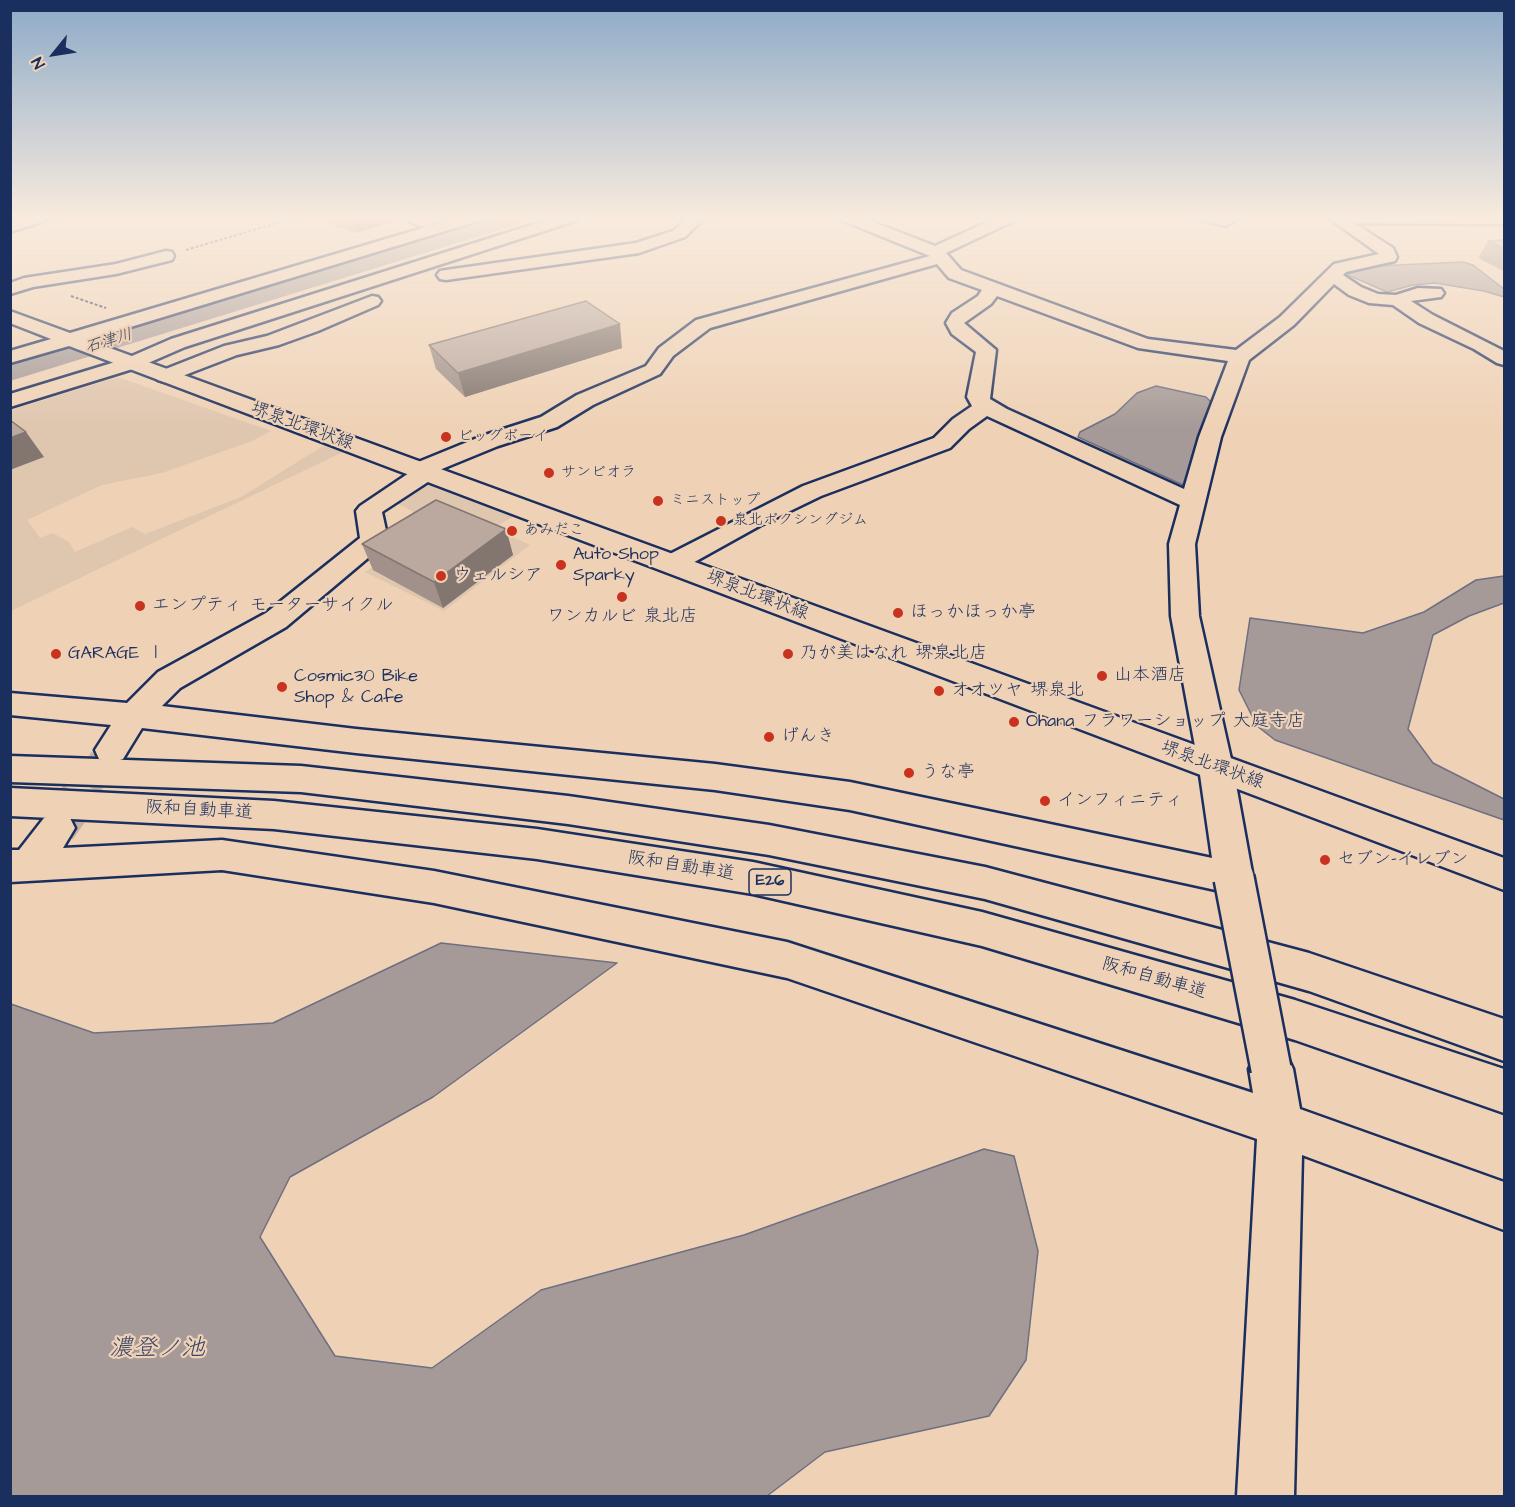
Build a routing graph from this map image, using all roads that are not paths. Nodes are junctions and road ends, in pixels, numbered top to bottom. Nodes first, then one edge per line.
1 (221, 287) edge
2 (241, 287) edge
3 (353, 287) edge
4 (408, 287) edge
5 (828, 287) edge
6 (988, 287) edge
7 (1321, 287) edge
8 (1351, 287) edge
9 (992, 289) junction
10 (1436, 293) dead end
11 (1397, 300) junction
12 (10, 316) edge
13 (69, 339) junction
14 (10, 346) edge
15 (10, 357) edge
16 (1240, 357) junction
17 (1504, 360) edge
18 (127, 361) junction
19 (165, 376) junction
20 (10, 401) edge
21 (986, 406) junction
22 (423, 471) junction
23 (1193, 502) junction
24 (671, 564) junction
25 (10, 704) edge
26 (134, 715) junction
27 (111, 750) tunnel mouth
28 (1216, 768) junction
29 (10, 769) edge
30 (10, 802) edge
31 (57, 828) tunnel mouth
32 (20, 866) edge
33 (1504, 874) edge
34 (1234, 878) junction
35 (1504, 1040) edge
36 (1504, 1091) edge
37 (1280, 1124) junction
38 (1504, 1206) edge
39 (1265, 1497) edge

1 - 13 main road
2 - 13 main road
3 - 18 main road
4 - 19 main road
5 - 22 main road
6 - 9 main road
7 - 16 main road
8 - 11 main road
9 - 16 main road
9 - 21 main road
10 - 11 main road
11 - 17 main road
12 - 13 main road, 堺泉北環状線
13 - 14 main road
13 - 15 main road
13 - 18 main road, 堺泉北環状線
16 - 23 main road
18 - 19 main road, 堺泉北環状線
18 - 20 main road
19 - 22 main road, 堺泉北環状線
21 - 23 main road
21 - 24 main road
22 - 24 main road, 堺泉北環状線
22 - 26 main road
23 - 28 main road
24 - 28 main road, 堺泉北環状線
25 - 26 main road
26 - 27 main road
26 - 34 main road
28 - 33 main road, 堺泉北環状線
28 - 34 main road
29 - 35 main road, 阪和自動車道 / E26
30 - 36 main road, 阪和自動車道 / E26
31 - 32 main road
32 - 37 main road
34 - 37 main road, bridge
37 - 38 main road
37 - 39 main road

